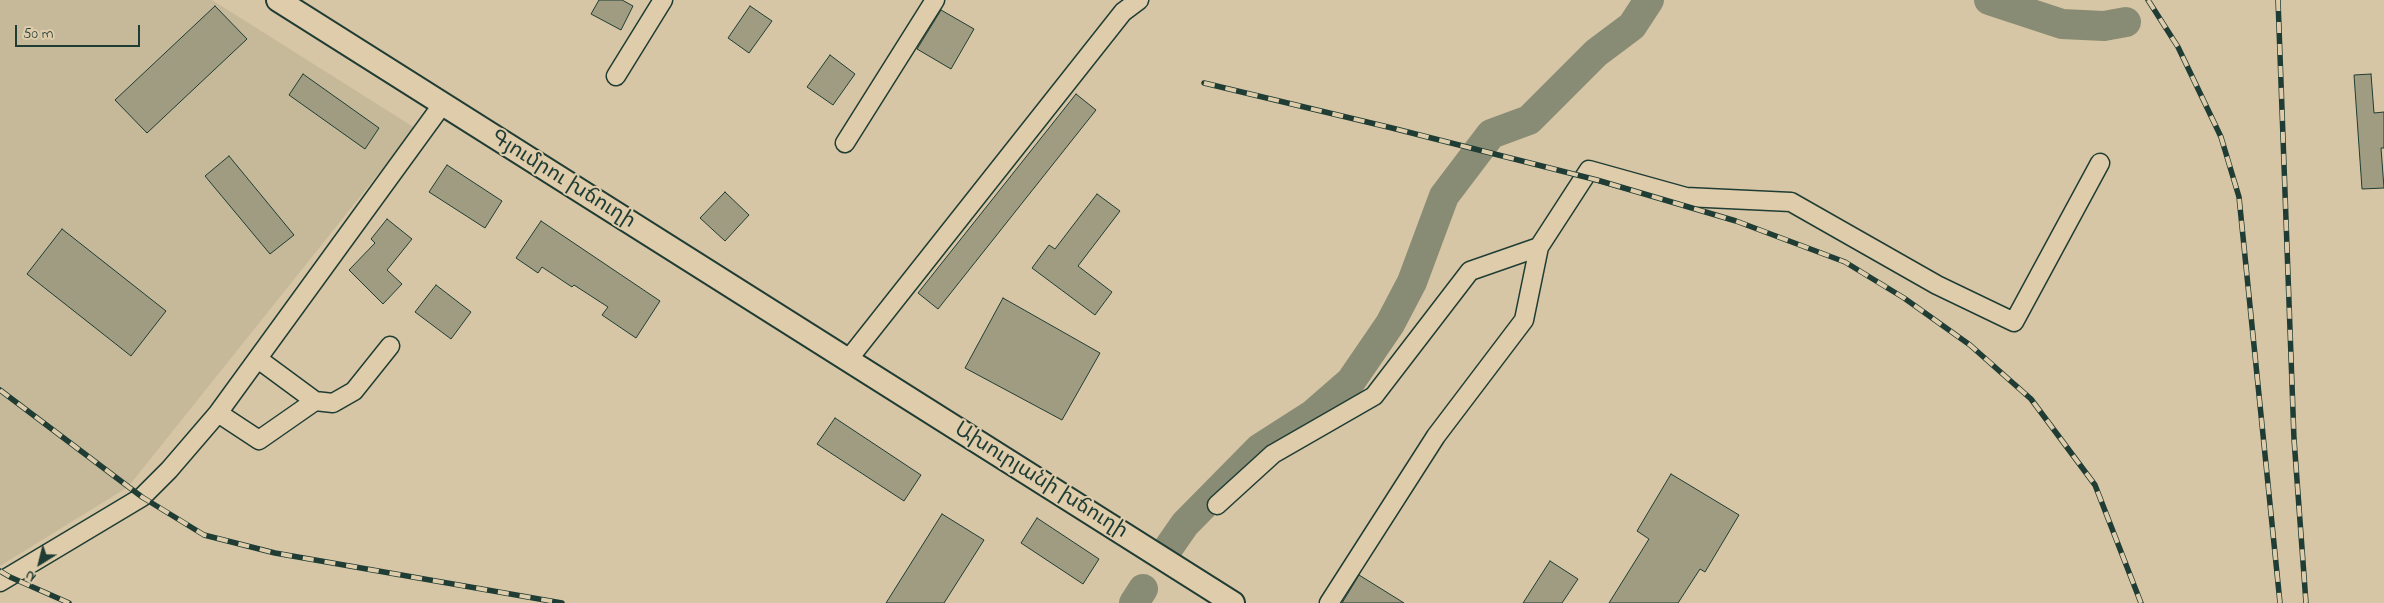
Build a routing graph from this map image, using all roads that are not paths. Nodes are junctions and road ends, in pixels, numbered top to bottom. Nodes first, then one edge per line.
1 (278, 0) edge
2 (664, 0) edge
3 (935, 0) edge
4 (1139, 0) edge
5 (616, 76) dead end
6 (442, 105) junction
7 (845, 143) dead end
8 (2100, 163) dead end
9 (1539, 247) junction
10 (390, 346) dead end
11 (258, 359) junction
12 (847, 361) junction
13 (315, 401) junction
14 (218, 413) junction
15 (1217, 505) dead end
16 (0, 582) edge
17 (1232, 603) edge
18 (1329, 603) edge

1 - 6 main road, Գյումրու խճուղի
2 - 5 street
3 - 7 street
4 - 12 street
6 - 11 street
6 - 12 main road, Գյումրու խճուղի
8 - 9 street
9 - 15 street
9 - 18 street
10 - 13 street
11 - 13 street
11 - 14 street
12 - 17 main road, Ախուրյանի խճուղի
13 - 14 street
14 - 16 street

